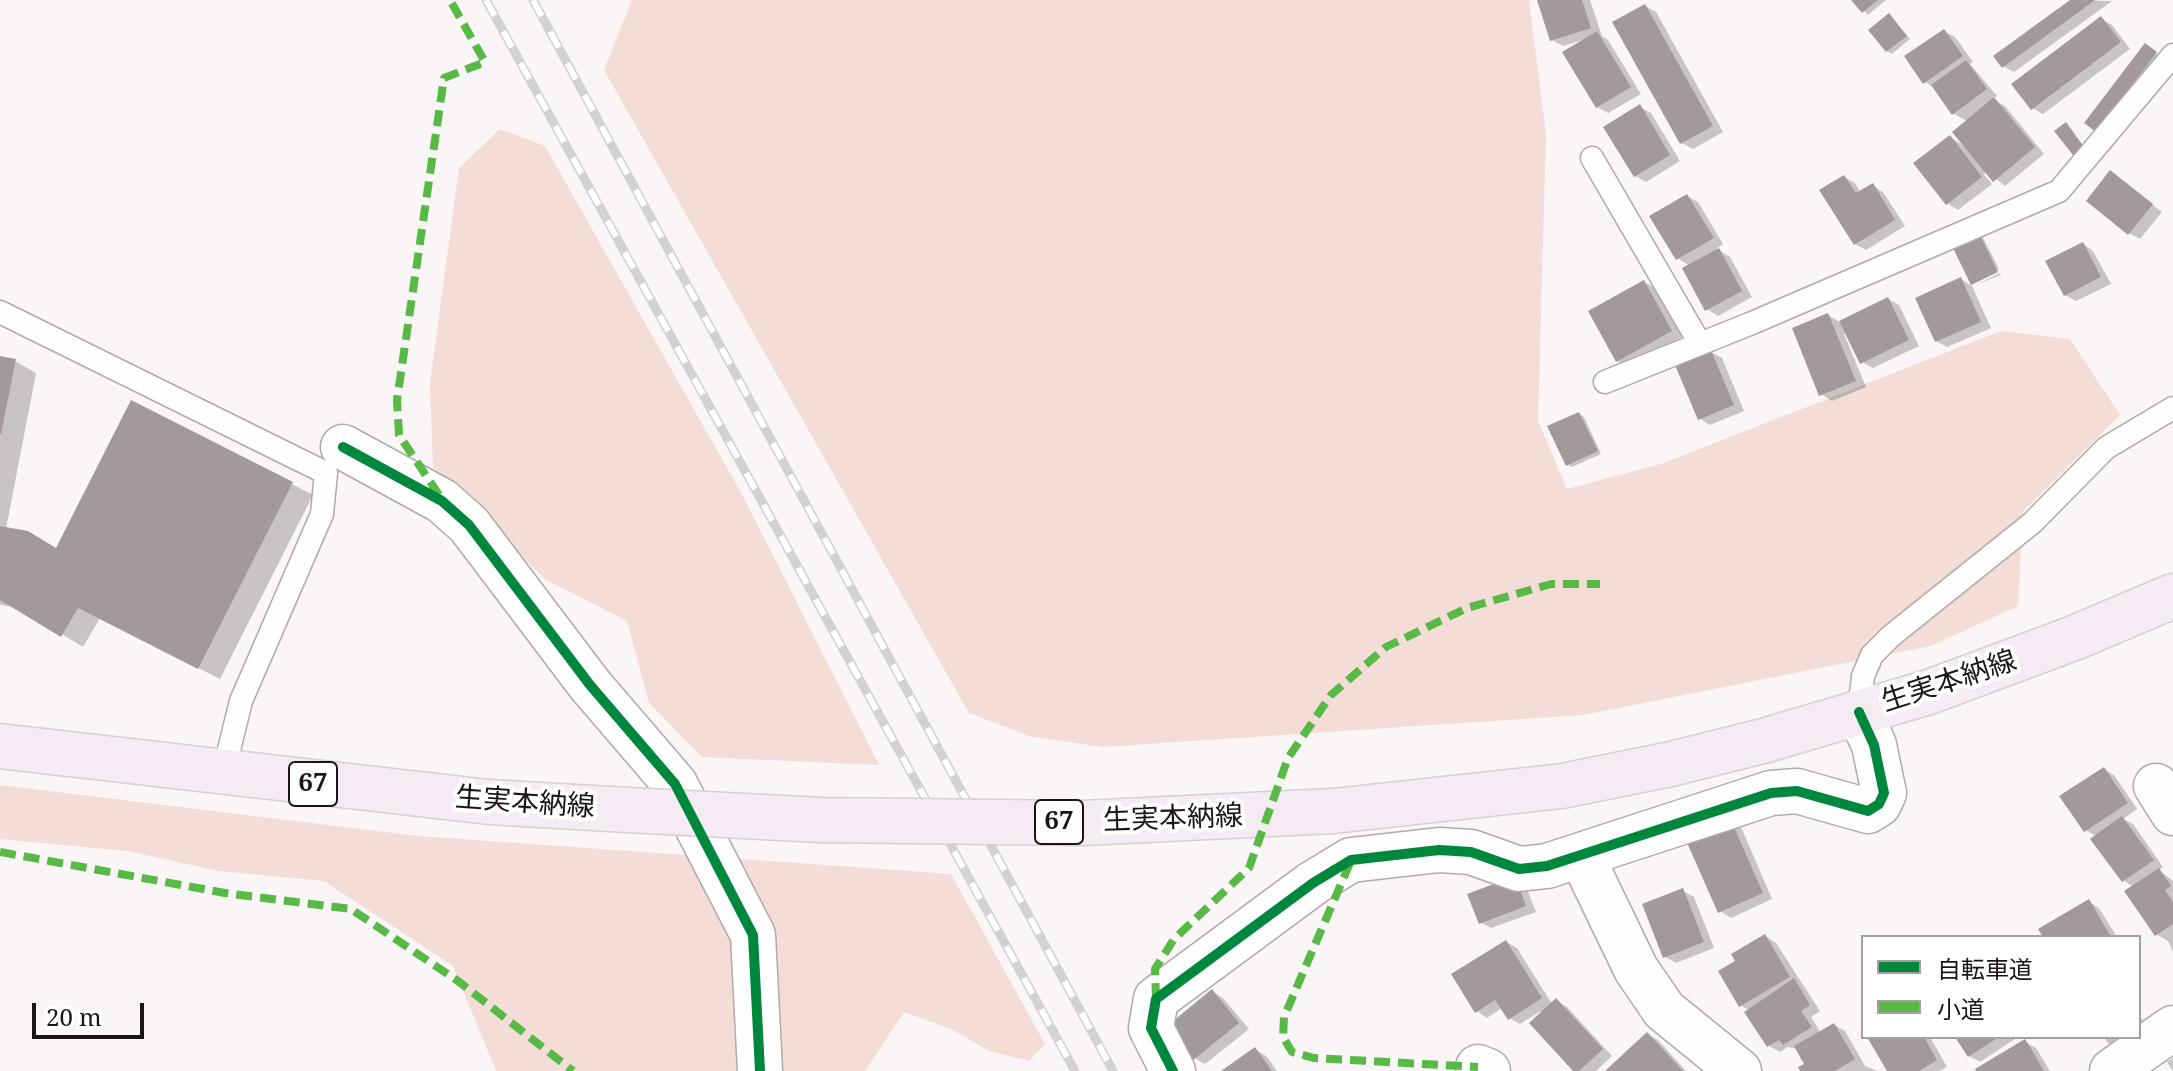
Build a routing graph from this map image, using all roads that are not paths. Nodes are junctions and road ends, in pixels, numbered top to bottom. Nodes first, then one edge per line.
1 (2173, 55) edge
2 (1592, 158) dead end
3 (0, 312) edge
4 (1699, 342) junction
5 (1605, 382) dead end
6 (2173, 408) edge
7 (343, 447) dead end
8 (2173, 596) edge
9 (1859, 712) junction
10 (0, 746) edge
11 (223, 774) junction
12 (1581, 855) junction
13 (2173, 1028) edge
14 (2131, 1066) edge
15 (760, 1071) edge
16 (1173, 1071) edge
17 (1739, 1071) edge

1 - 4 lane
2 - 4 lane
3 - 11 lane
4 - 5 lane
6 - 9 lane
7 - 15 street
8 - 9 main road, 生実本納線 / 67
9 - 11 main road, 生実本納線 / 67, bridge
9 - 12 street
10 - 11 main road, 生実本納線 / 67
12 - 16 street
12 - 17 street
13 - 14 street

